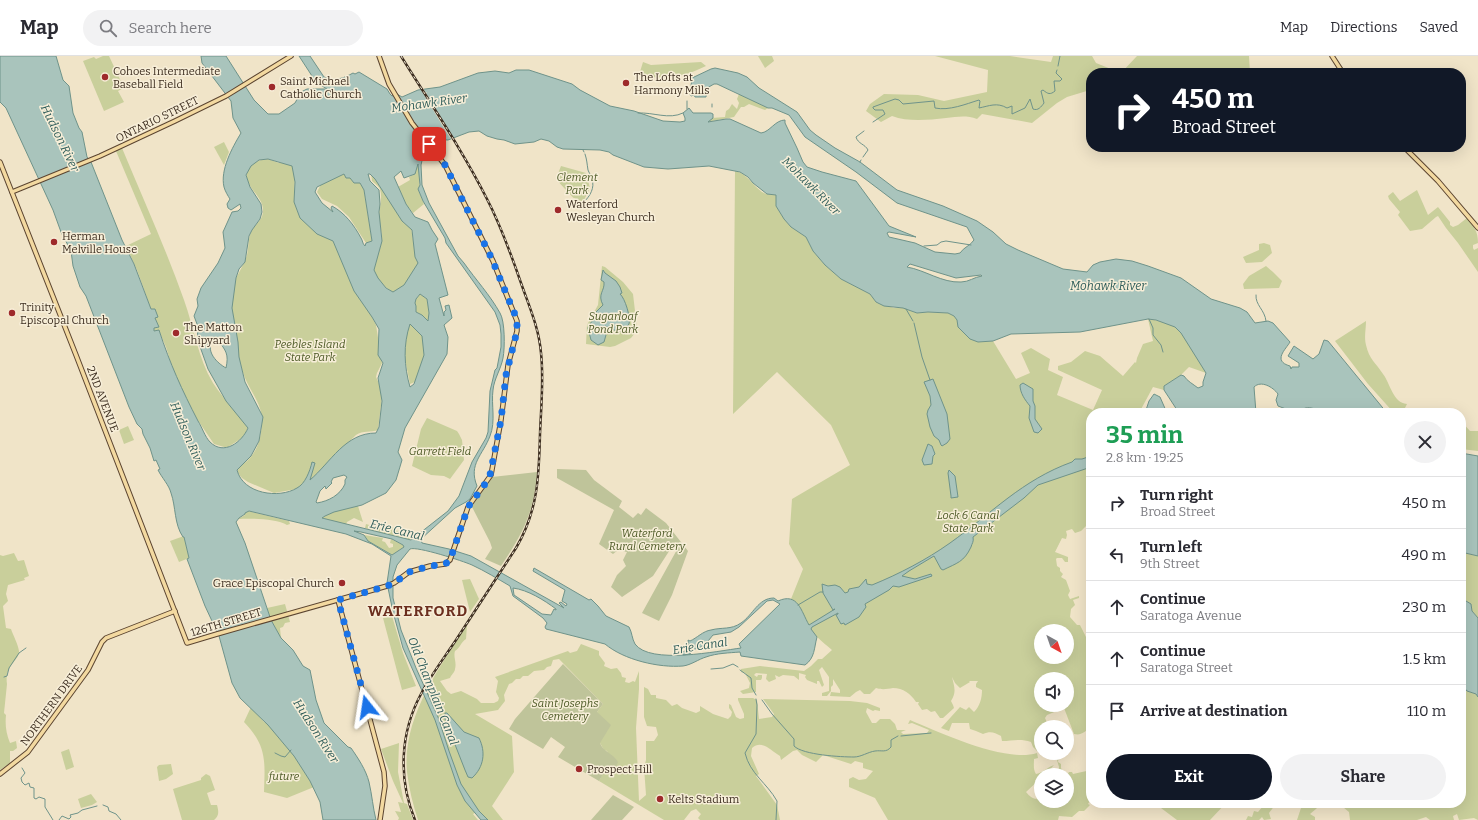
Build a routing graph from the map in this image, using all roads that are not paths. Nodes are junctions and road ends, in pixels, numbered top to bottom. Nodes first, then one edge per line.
1 (291, 56) edge
2 (378, 56) edge
3 (1332, 56) edge
4 (1340, 68) edge
5 (1409, 152) edge
6 (0, 162) edge
7 (12, 192) junction
8 (1478, 228) edge
9 (338, 600) junction
10 (175, 611) junction
11 (183, 633) junction
12 (200, 639) junction
13 (187, 643) joint
14 (0, 774) edge
15 (380, 820) edge

1 - 7 main road, ONTARIO STREET
2 - 9 main road, 126TH STREET
3 - 4 main road
5 - 8 main road
6 - 7 main road, 2ND AVENUE
7 - 10 main road, 2ND AVENUE
9 - 12 main road, 126TH STREET
9 - 15 main road
10 - 11 main road, 2ND AVENUE
10 - 14 main road, NORTHERN DRIVE
11 - 12 main road
11 - 13 main road, 2ND AVENUE
12 - 13 main road, 126TH STREET

